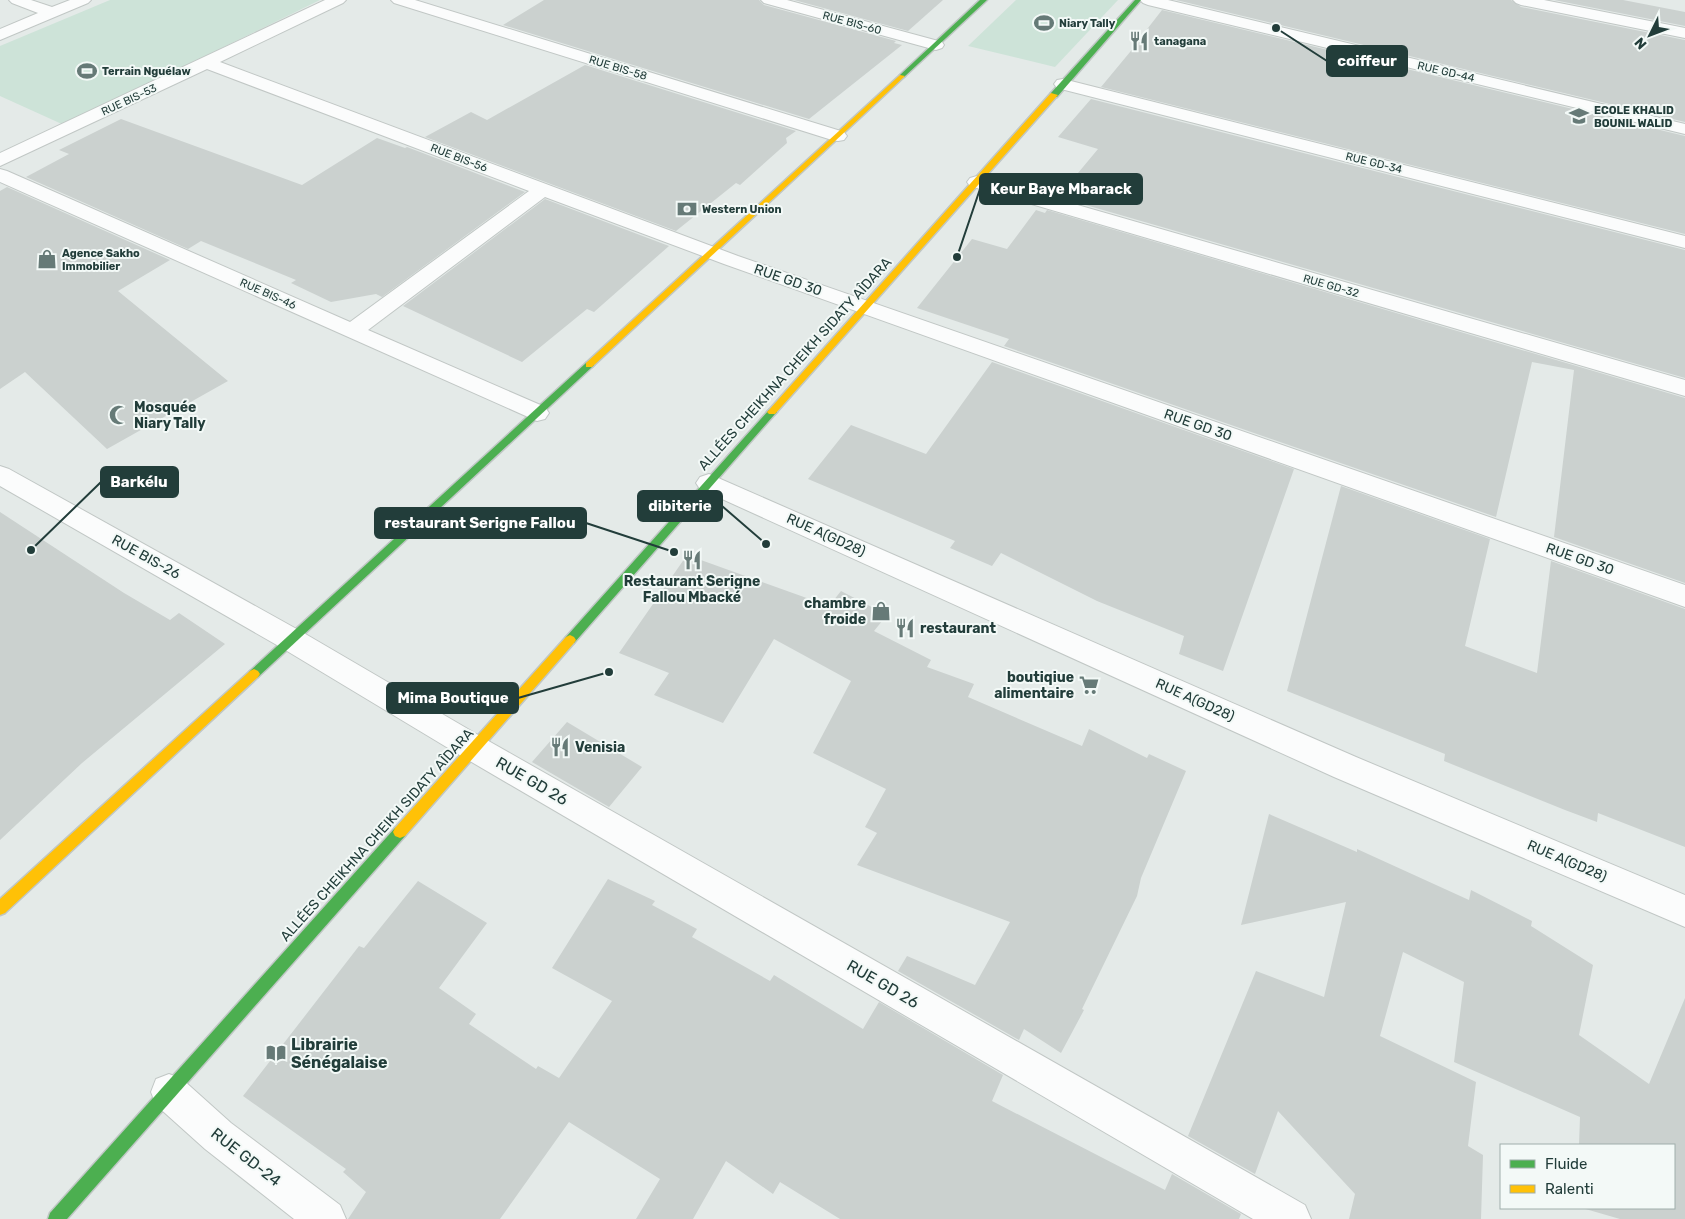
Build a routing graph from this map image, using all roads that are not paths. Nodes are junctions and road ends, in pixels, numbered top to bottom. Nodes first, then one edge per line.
1 (17, 0) edge
2 (83, 0) edge
3 (338, 0) edge
4 (399, 0) edge
5 (768, 0) edge
6 (984, 0) edge
7 (1138, 0) edge
8 (1148, 0) edge
9 (1521, 0) edge
10 (52, 13) junction
11 (1685, 33) edge
12 (0, 35) edge
13 (936, 45) junction
14 (207, 63) junction
15 (1063, 84) junction
16 (1685, 129) edge
17 (838, 136) junction
18 (0, 160) edge
19 (0, 175) edge
20 (977, 182) junction
21 (542, 190) junction
22 (1685, 242) edge
23 (711, 253) junction
24 (856, 304) junction
25 (352, 331) junction
26 (1685, 388) edge
27 (537, 413) junction
28 (0, 475) edge
29 (709, 483) junction
30 (1685, 596) edge
31 (292, 640) junction
32 (323, 658) joint
33 (461, 740) junction
34 (0, 908) edge
35 (1685, 911) edge
36 (169, 1092) junction
37 (56, 1219) edge
38 (326, 1219) edge
39 (1292, 1219) edge

1 - 10 street
2 - 10 street
3 - 14 street, RUE BIS-53
4 - 17 street, RUE BIS-58
5 - 13 street, RUE BIS-60
6 - 13 main road
7 - 15 main road, ALLÉES CHEIKHNA CHEIKH SIDATY AÎDARA
8 - 16 street, RUE GD-44
9 - 11 street
10 - 12 street
13 - 17 main road
14 - 18 street, RUE BIS-53
14 - 21 street, RUE BIS-56
15 - 20 main road, ALLÉES CHEIKHNA CHEIKH SIDATY AÎDARA
15 - 22 street, RUE GD-34
17 - 23 main road
19 - 25 street, RUE BIS-46
20 - 24 main road, ALLÉES CHEIKHNA CHEIKH SIDATY AÎDARA
20 - 26 street, RUE GD-32
21 - 23 street, RUE BIS-56
21 - 25 street
23 - 24 street, RUE GD 30
23 - 27 main road
24 - 29 main road, ALLÉES CHEIKHNA CHEIKH SIDATY AÎDARA
24 - 30 street, RUE GD 30
25 - 27 street, RUE BIS-46
27 - 31 main road
28 - 31 street, RUE BIS-26
29 - 33 main road, ALLÉES CHEIKHNA CHEIKH SIDATY AÎDARA
29 - 35 street, RUE A(GD28)
31 - 32 street, RUE BIS-26
31 - 34 main road
32 - 33 street, RUE GD 26
33 - 36 main road, ALLÉES CHEIKHNA CHEIKH SIDATY AÎDARA
33 - 39 street, RUE GD 26
36 - 37 main road, ALLÉES CHEIKHNA CHEIKH SIDATY AÎDARA
36 - 38 street, RUE GD-24

